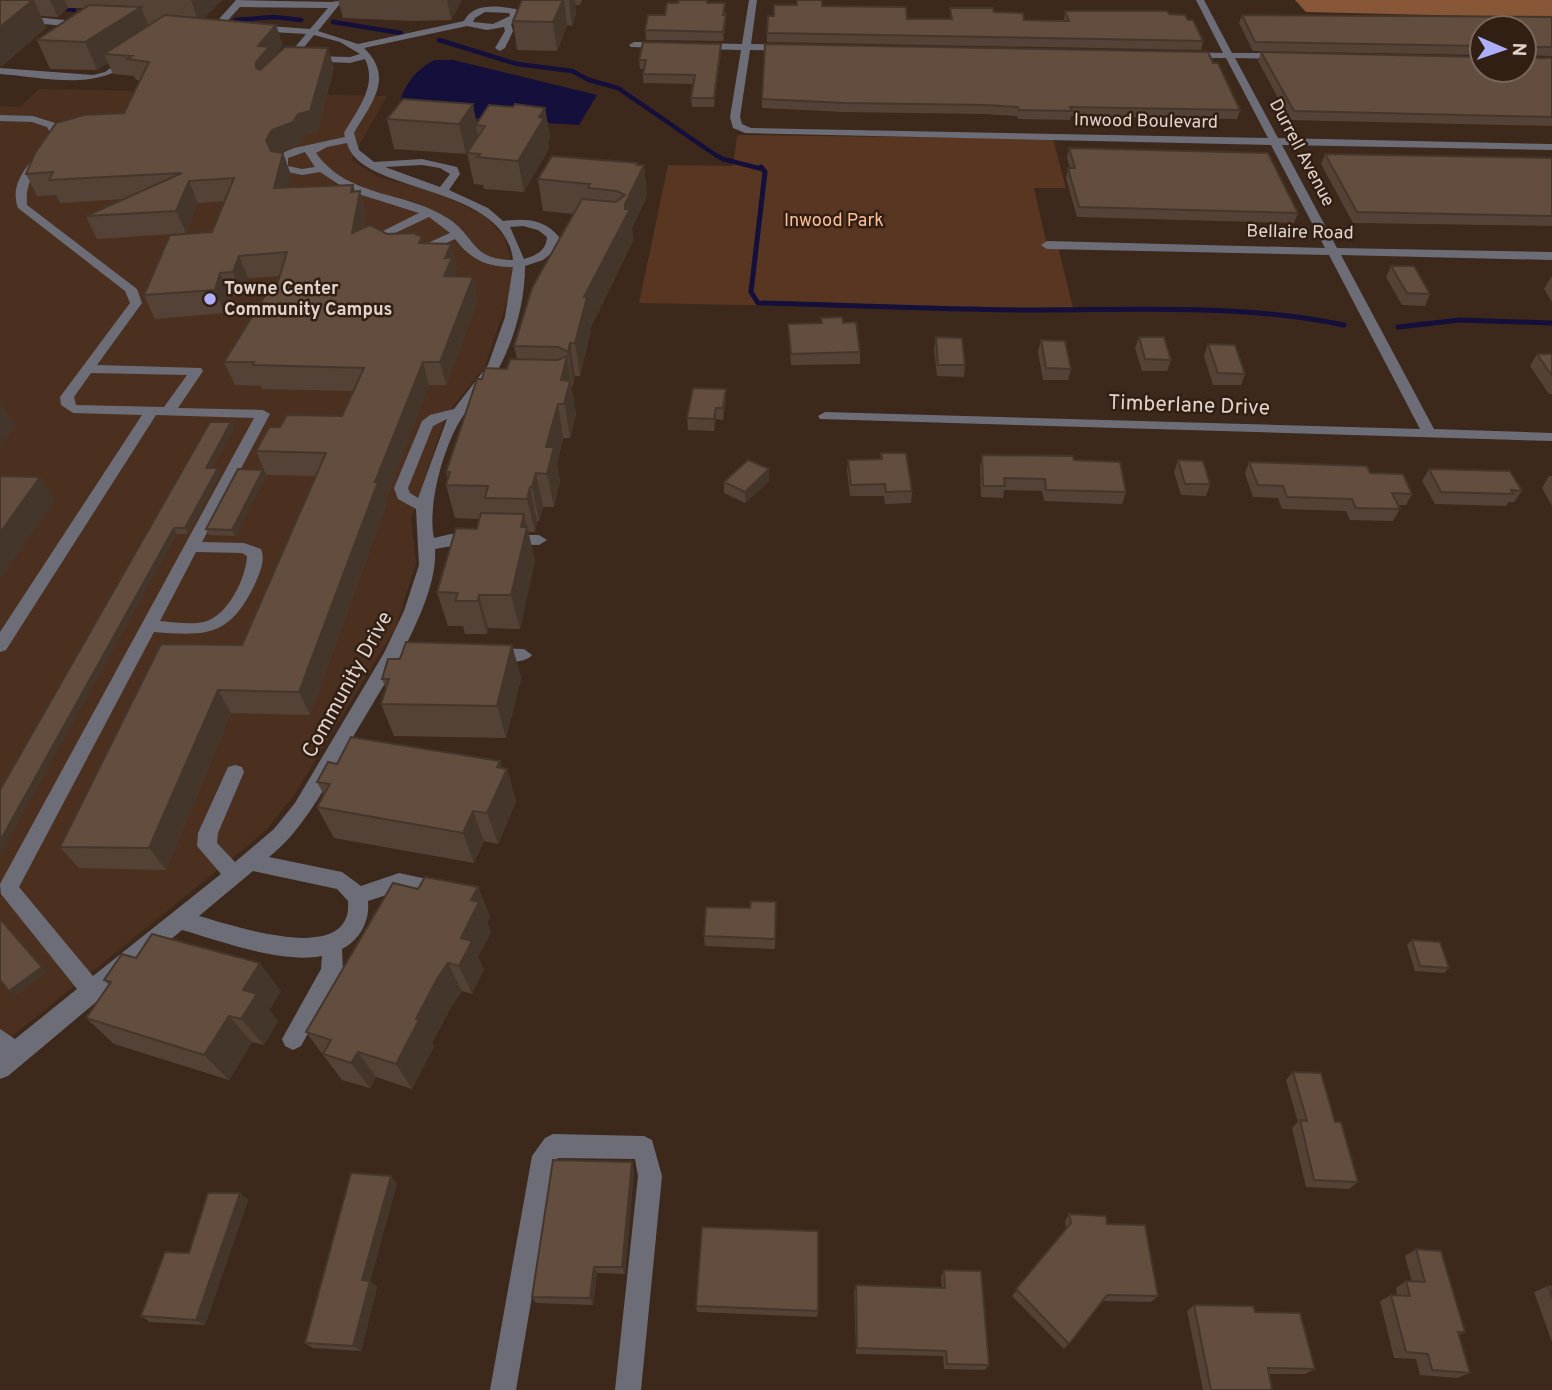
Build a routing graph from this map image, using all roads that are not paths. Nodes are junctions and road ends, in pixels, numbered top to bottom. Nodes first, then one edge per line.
1 (753, 0) edge
2 (1200, 0) edge
3 (239, 2) edge
4 (337, 3) edge
5 (12, 4) edge
6 (480, 5) edge
7 (87, 11) edge
8 (0, 15) edge
9 (72, 23) junction
10 (468, 23) junction
11 (507, 24) junction
12 (103, 28) edge
13 (313, 32) junction
14 (634, 45) dead end
15 (676, 46) edge
16 (690, 46) edge
17 (745, 47) junction
18 (500, 48) dead end
19 (801, 48) edge
20 (362, 51) junction
21 (138, 52) edge
22 (1175, 54) edge
23 (1230, 55) junction
24 (292, 57) junction
25 (1300, 57) edge
26 (0, 71) edge
27 (276, 76) edge
28 (0, 118) edge
29 (348, 140) junction
30 (1275, 142) junction
31 (316, 147) junction
32 (1552, 147) edge
33 (369, 166) junction
34 (320, 169) junction
35 (444, 190) junction
36 (429, 213) junction
37 (502, 225) junction
38 (564, 225) edge
39 (544, 228) junction
40 (459, 234) junction
41 (1048, 245) dead end
42 (1332, 251) junction
43 (1552, 256) edge
44 (520, 262) junction
45 (89, 369) junction
46 (484, 381) junction
47 (502, 385) edge
48 (151, 412) junction
49 (168, 412) junction
50 (459, 412) junction
51 (825, 416) dead end
52 (1429, 433) junction
53 (1552, 437) edge
54 (425, 507) junction
55 (539, 540) dead end
56 (427, 545) junction
57 (192, 547) junction
58 (149, 626) junction
59 (0, 646) edge
60 (395, 649) junction
61 (414, 651) edge
62 (474, 654) edge
63 (524, 655) dead end
64 (235, 772) dead end
65 (243, 869) junction
66 (460, 893) edge
67 (358, 896) junction
68 (179, 920) junction
69 (332, 945) junction
70 (92, 990) junction
71 (293, 1039) dead end
72 (5, 1054) edge
73 (502, 1390) edge
74 (628, 1390) edge

1 - 17 street
2 - 23 street, Durrell Avenue
3 - 4 street
3 - 13 street
4 - 13 street
5 - 8 street
6 - 10 street
6 - 11 street
7 - 9 street
8 - 9 street
9 - 12 street
10 - 11 street
10 - 20 street
11 - 18 street
13 - 20 street
13 - 24 street
14 - 15 street
16 - 17 street
17 - 19 street
17 - 30 street, Inwood Boulevard
20 - 24 street
20 - 29 street
21 - 26 street
22 - 23 street
23 - 25 street
23 - 30 street, Durrell Avenue
24 - 27 street
28 - 45 street
29 - 31 street
29 - 33 street
30 - 32 street, Inwood Boulevard
30 - 42 street, Durrell Avenue
31 - 34 street
31 - 34 street
33 - 35 street
33 - 35 street
34 - 36 street
35 - 37 street
36 - 40 street
36 - 40 street
37 - 39 street
37 - 44 street
38 - 39 street
39 - 44 street
40 - 44 street
41 - 42 street, Bellaire Road
42 - 43 street, Bellaire Road
42 - 52 street, Durrell Avenue
44 - 46 street, Community Drive
45 - 48 street
45 - 49 street
46 - 47 street
46 - 50 street, Community Drive
48 - 49 street
48 - 59 street
49 - 57 street
50 - 54 street, Community Drive
50 - 54 street
51 - 52 street, Timberlane Drive
52 - 53 street, Timberlane Drive
54 - 56 street, Community Drive
55 - 56 street
56 - 60 street, Community Drive
57 - 58 street
57 - 58 street
58 - 70 street
60 - 61 street
60 - 65 street, Community Drive
62 - 63 street
64 - 65 street
65 - 67 street
65 - 68 street, Community Drive
66 - 67 street
67 - 69 street
68 - 69 street
68 - 70 street, Community Drive
69 - 71 street
70 - 72 street, Community Drive
73 - 74 street

